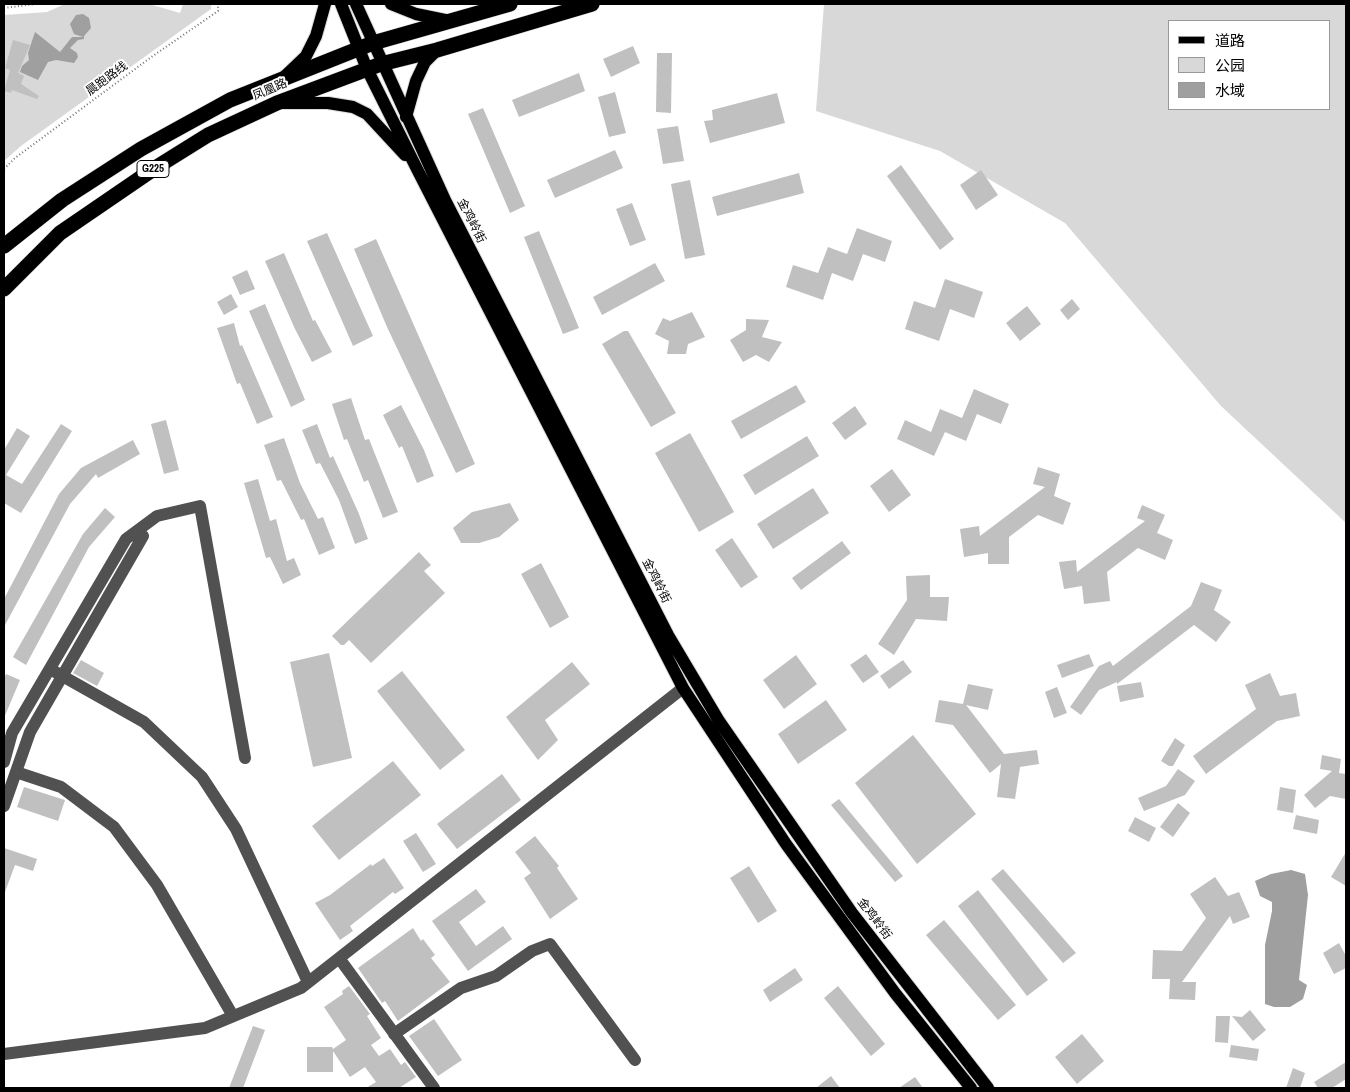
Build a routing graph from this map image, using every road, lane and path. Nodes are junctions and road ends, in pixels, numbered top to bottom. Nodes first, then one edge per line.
1 (35, 4) edge
2 (218, 4) edge
3 (326, 4) edge
4 (341, 4) edge
5 (356, 4) edge
6 (391, 4) edge
7 (510, 4) edge
8 (592, 4) edge
9 (4, 8) edge
10 (453, 21) junction
11 (366, 45) junction
12 (437, 50) junction
13 (374, 66) junction
14 (285, 77) junction
15 (277, 103) junction
16 (406, 117) junction
17 (4, 168) edge
18 (417, 169) junction
19 (4, 246) edge
20 (4, 288) edge
21 (144, 536) dead end
22 (50, 669) junction
23 (62, 676) junction
24 (683, 688) junction
25 (245, 758) dead end
26 (4, 762) edge
27 (16, 772) junction
28 (4, 806) edge
29 (339, 958) junction
30 (308, 982) junction
31 (233, 1016) junction
32 (394, 1034) junction
33 (4, 1054) edge
34 (635, 1060) dead end
35 (434, 1088) edge
36 (970, 1088) edge
37 (988, 1088) edge

1 - 9 path
2 - 17 path, 晨跑路线
3 - 14 main road
4 - 11 main road
5 - 11 main road
6 - 10 main road
7 - 10 highway, 凤凰路 / G225
8 - 12 highway, 凤凰路 / G225
10 - 11 highway, 凤凰路 / G225
11 - 13 main road
11 - 14 highway, 凤凰路 / G225
12 - 13 highway, 凤凰路 / G225
12 - 16 main road
13 - 15 highway, 凤凰路 / G225
13 - 16 main road, 金鸡岭街
13 - 18 main road, 金鸡岭街
14 - 19 highway, 凤凰路 / G225
15 - 18 main road
15 - 20 highway, 凤凰路 / G225
16 - 37 main road, 金鸡岭街
18 - 24 main road, 金鸡岭街
21 - 23 street
22 - 23 street
22 - 25 street
22 - 26 street
23 - 27 street
23 - 30 street
24 - 29 street
24 - 36 main road, 金鸡岭街
27 - 28 street
27 - 31 street
29 - 30 street
29 - 32 street
30 - 31 street
31 - 33 street
32 - 34 street
32 - 35 street

